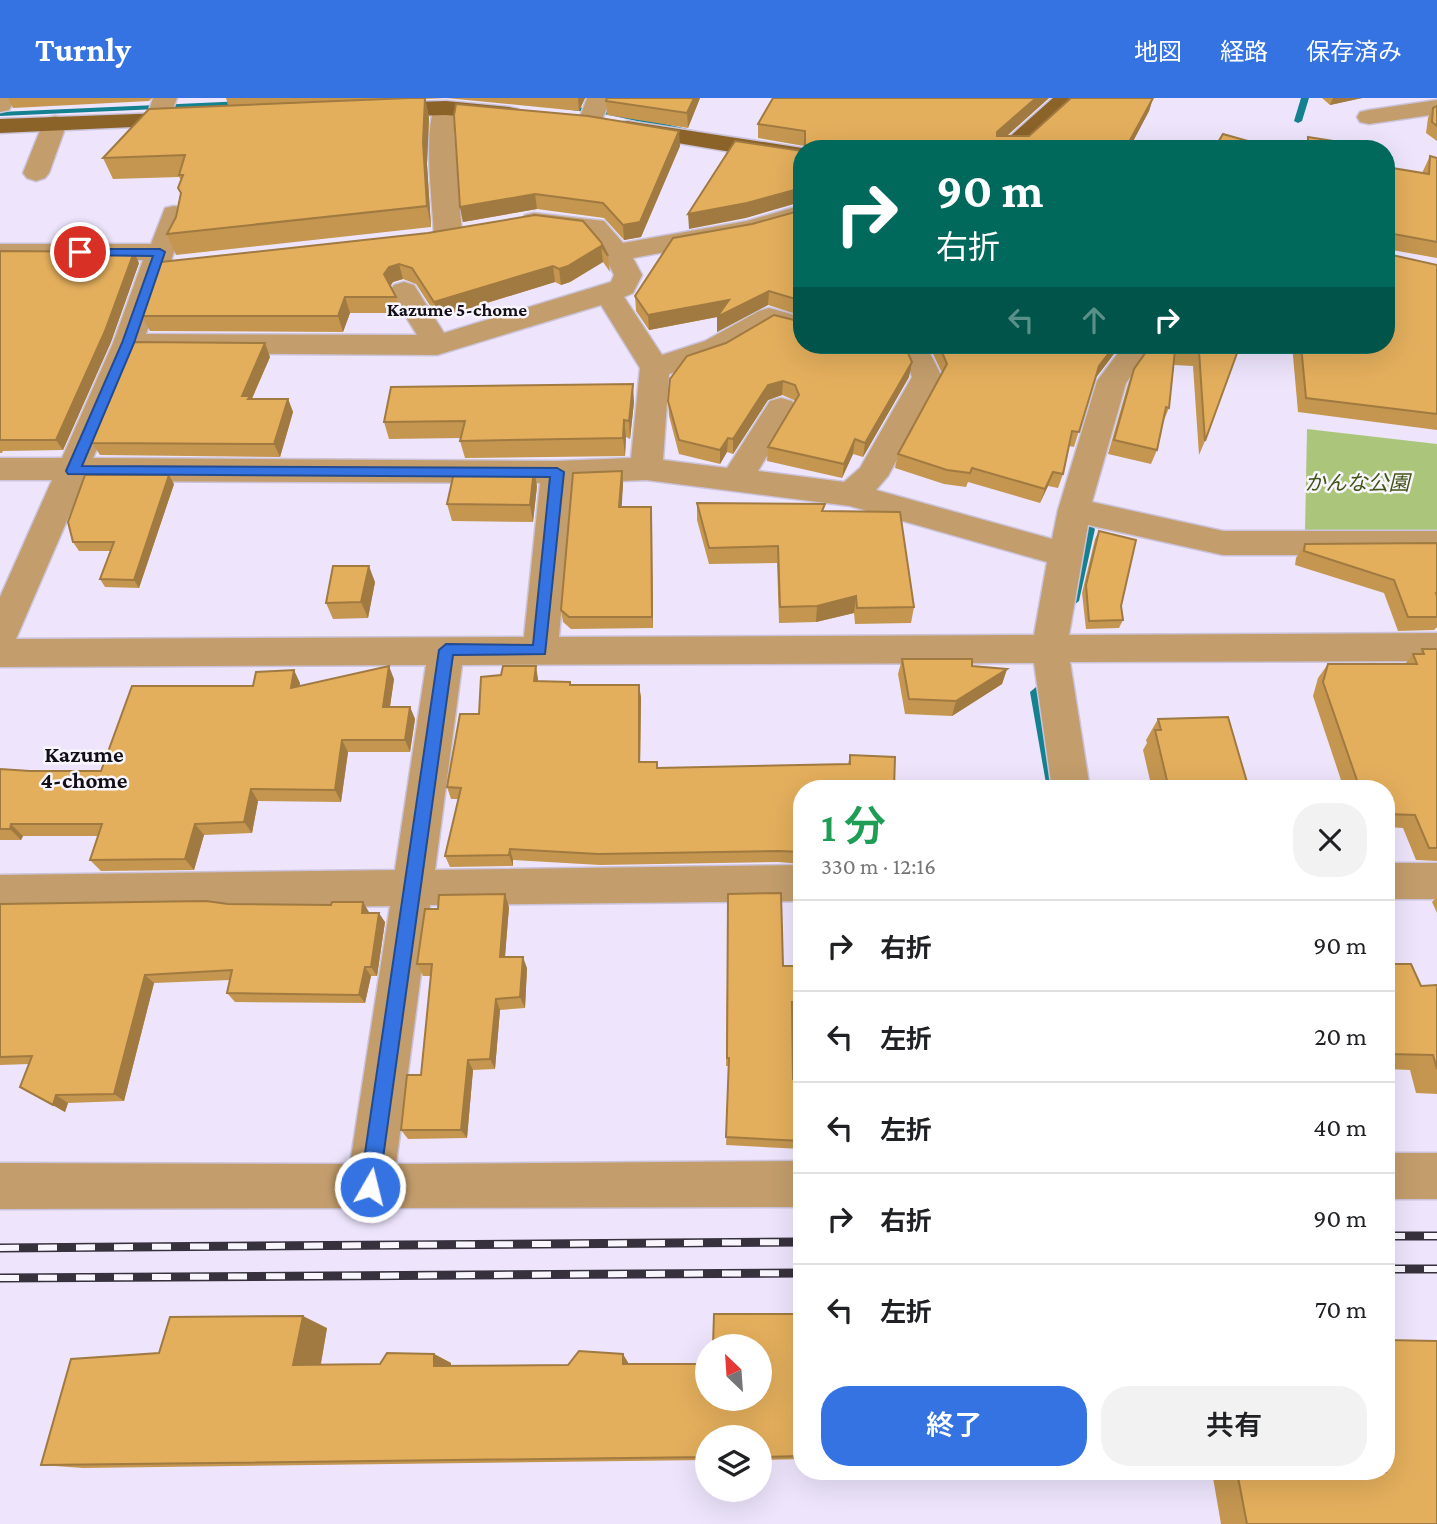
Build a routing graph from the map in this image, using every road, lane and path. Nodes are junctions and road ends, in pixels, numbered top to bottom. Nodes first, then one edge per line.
1 (4, 98) edge
2 (1068, 98) edge
3 (0, 105) edge
4 (1437, 107) edge
5 (446, 108) junction
6 (161, 109) edge
7 (358, 111) edge
8 (1404, 112) junction
9 (593, 113) edge
10 (537, 117) edge
11 (1369, 117) dead end
12 (211, 118) edge
13 (564, 119) edge
14 (55, 123) junction
15 (0, 125) edge
16 (1424, 129) dead end
17 (1019, 140) edge
18 (793, 154) edge
19 (36, 173) dead end
20 (174, 214) edge
21 (793, 216) edge
22 (512, 225) edge
23 (419, 239) edge
24 (0, 252) edge
25 (617, 253) junction
26 (166, 261) junction
27 (404, 291) dead end
28 (608, 294) junction
29 (793, 324) edge
30 (128, 343) junction
31 (436, 345) junction
32 (900, 354) edge
33 (1132, 354) edge
34 (655, 368) junction
35 (780, 408) dead end
36 (0, 469) edge
37 (646, 469) junction
38 (73, 471) junction
39 (557, 472) junction
40 (736, 480) junction
41 (850, 494) junction
42 (1074, 510) junction
43 (1437, 543) edge
44 (1064, 555) junction
45 (0, 636) edge
46 (1437, 647) edge
47 (1050, 649) junction
48 (446, 650) junction
49 (540, 650) junction
50 (0, 653) edge
51 (1070, 780) edge
52 (1395, 881) edge
53 (1437, 881) edge
54 (793, 883) edge
55 (414, 887) junction
56 (0, 892) edge
57 (1437, 1176) edge
58 (1395, 1177) edge
59 (793, 1184) edge
60 (0, 1186) edge
61 (370, 1187) junction

1 - 3 street
2 - 17 main road
4 - 8 street
5 - 7 main road
5 - 10 main road
5 - 23 street
6 - 12 main road
6 - 14 main road
8 - 11 street
8 - 16 street
9 - 13 main road
9 - 18 main road
14 - 15 main road
14 - 19 street
20 - 26 street
21 - 25 street
22 - 25 street
24 - 26 street
25 - 28 street
26 - 30 street
27 - 31 street
28 - 31 street
28 - 34 street
29 - 34 street
30 - 31 street
30 - 38 street
32 - 41 street
33 - 42 street
34 - 37 street
35 - 40 street
36 - 38 street
37 - 39 street
37 - 40 street
38 - 39 street
38 - 45 street
39 - 49 street
40 - 41 street
41 - 44 street
42 - 43 street
42 - 44 street
44 - 47 street
46 - 47 street
47 - 49 street
47 - 51 street
48 - 49 street
48 - 50 street
48 - 55 street
52 - 53 street
54 - 55 street
55 - 56 street
55 - 61 street
57 - 58 street
59 - 61 street
60 - 61 street

